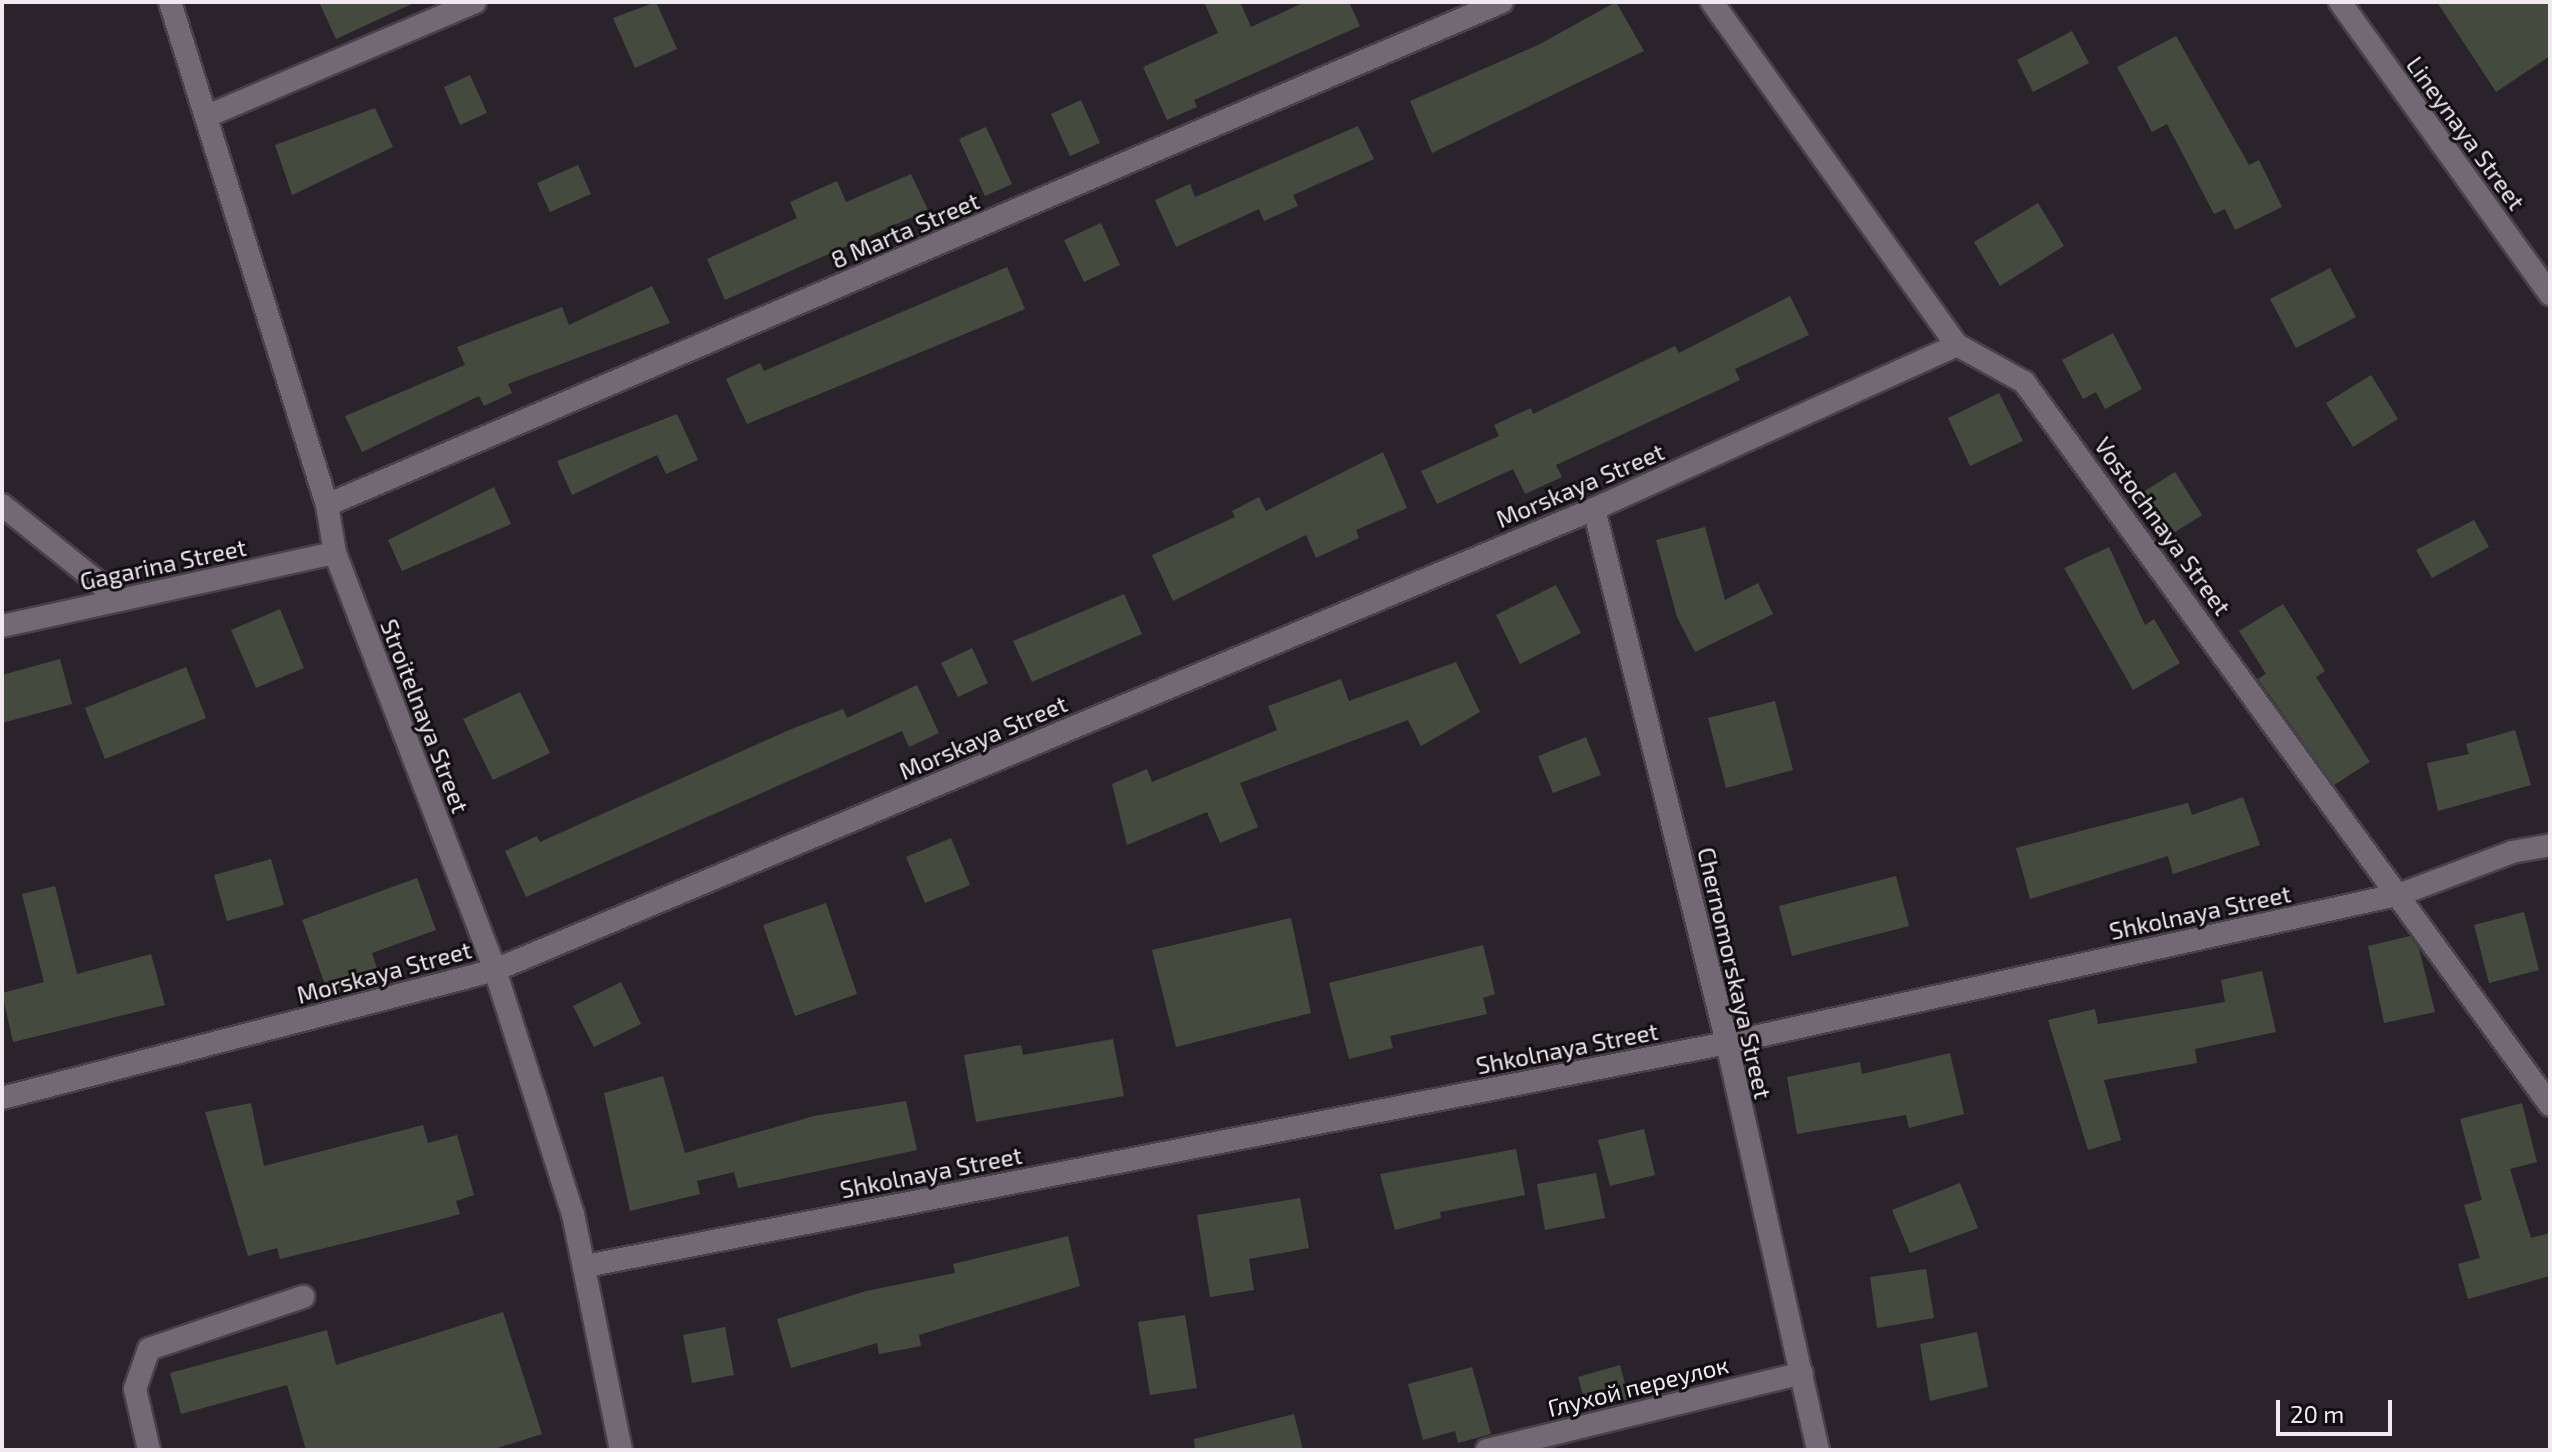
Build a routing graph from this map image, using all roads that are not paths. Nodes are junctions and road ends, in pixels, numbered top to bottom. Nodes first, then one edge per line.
1 (170, 2) edge
2 (475, 2) edge
3 (1502, 2) edge
4 (1712, 2) edge
5 (2340, 2) edge
6 (207, 116) junction
7 (2550, 294) edge
8 (1957, 345) junction
9 (2, 505) edge
10 (327, 505) junction
11 (1594, 509) junction
12 (335, 553) junction
13 (120, 600) junction
14 (2, 626) edge
15 (2550, 845) edge
16 (2401, 894) junction
17 (495, 970) junction
18 (1727, 1043) junction
19 (2, 1098) edge
20 (2550, 1105) edge
21 (586, 1266) junction
22 (303, 1297) dead end
23 (1802, 1373) junction
24 (149, 1450) edge
25 (621, 1450) edge
26 (1487, 1450) edge
27 (1818, 1450) edge

1 - 6 street, Stroitelnaya Street
2 - 6 street
3 - 10 street, 8 Marta Street
4 - 8 street, Vostochnaya Street
5 - 7 street, Lineynaya Street
6 - 10 street, Stroitelnaya Street
8 - 11 street, Morskaya Street
8 - 16 street, Vostochnaya Street
9 - 13 street
10 - 12 street, Stroitelnaya Street
11 - 17 street, Morskaya Street
11 - 18 street, Chernomorskaya Street
12 - 13 street, Gagarina Street
12 - 17 street, Stroitelnaya Street
13 - 14 street, Gagarina Street
15 - 16 street, Shkolnaya Street
16 - 18 street, Shkolnaya Street
16 - 20 street, Vostochnaya Street
17 - 19 street, Morskaya Street
17 - 21 street, Stroitelnaya Street
18 - 21 street, Shkolnaya Street
18 - 23 street, Chernomorskaya Street
21 - 25 street, Stroitelnaya Street
22 - 24 street
23 - 26 street, Глухой переулок
23 - 27 street, Chernomorskaya Street

